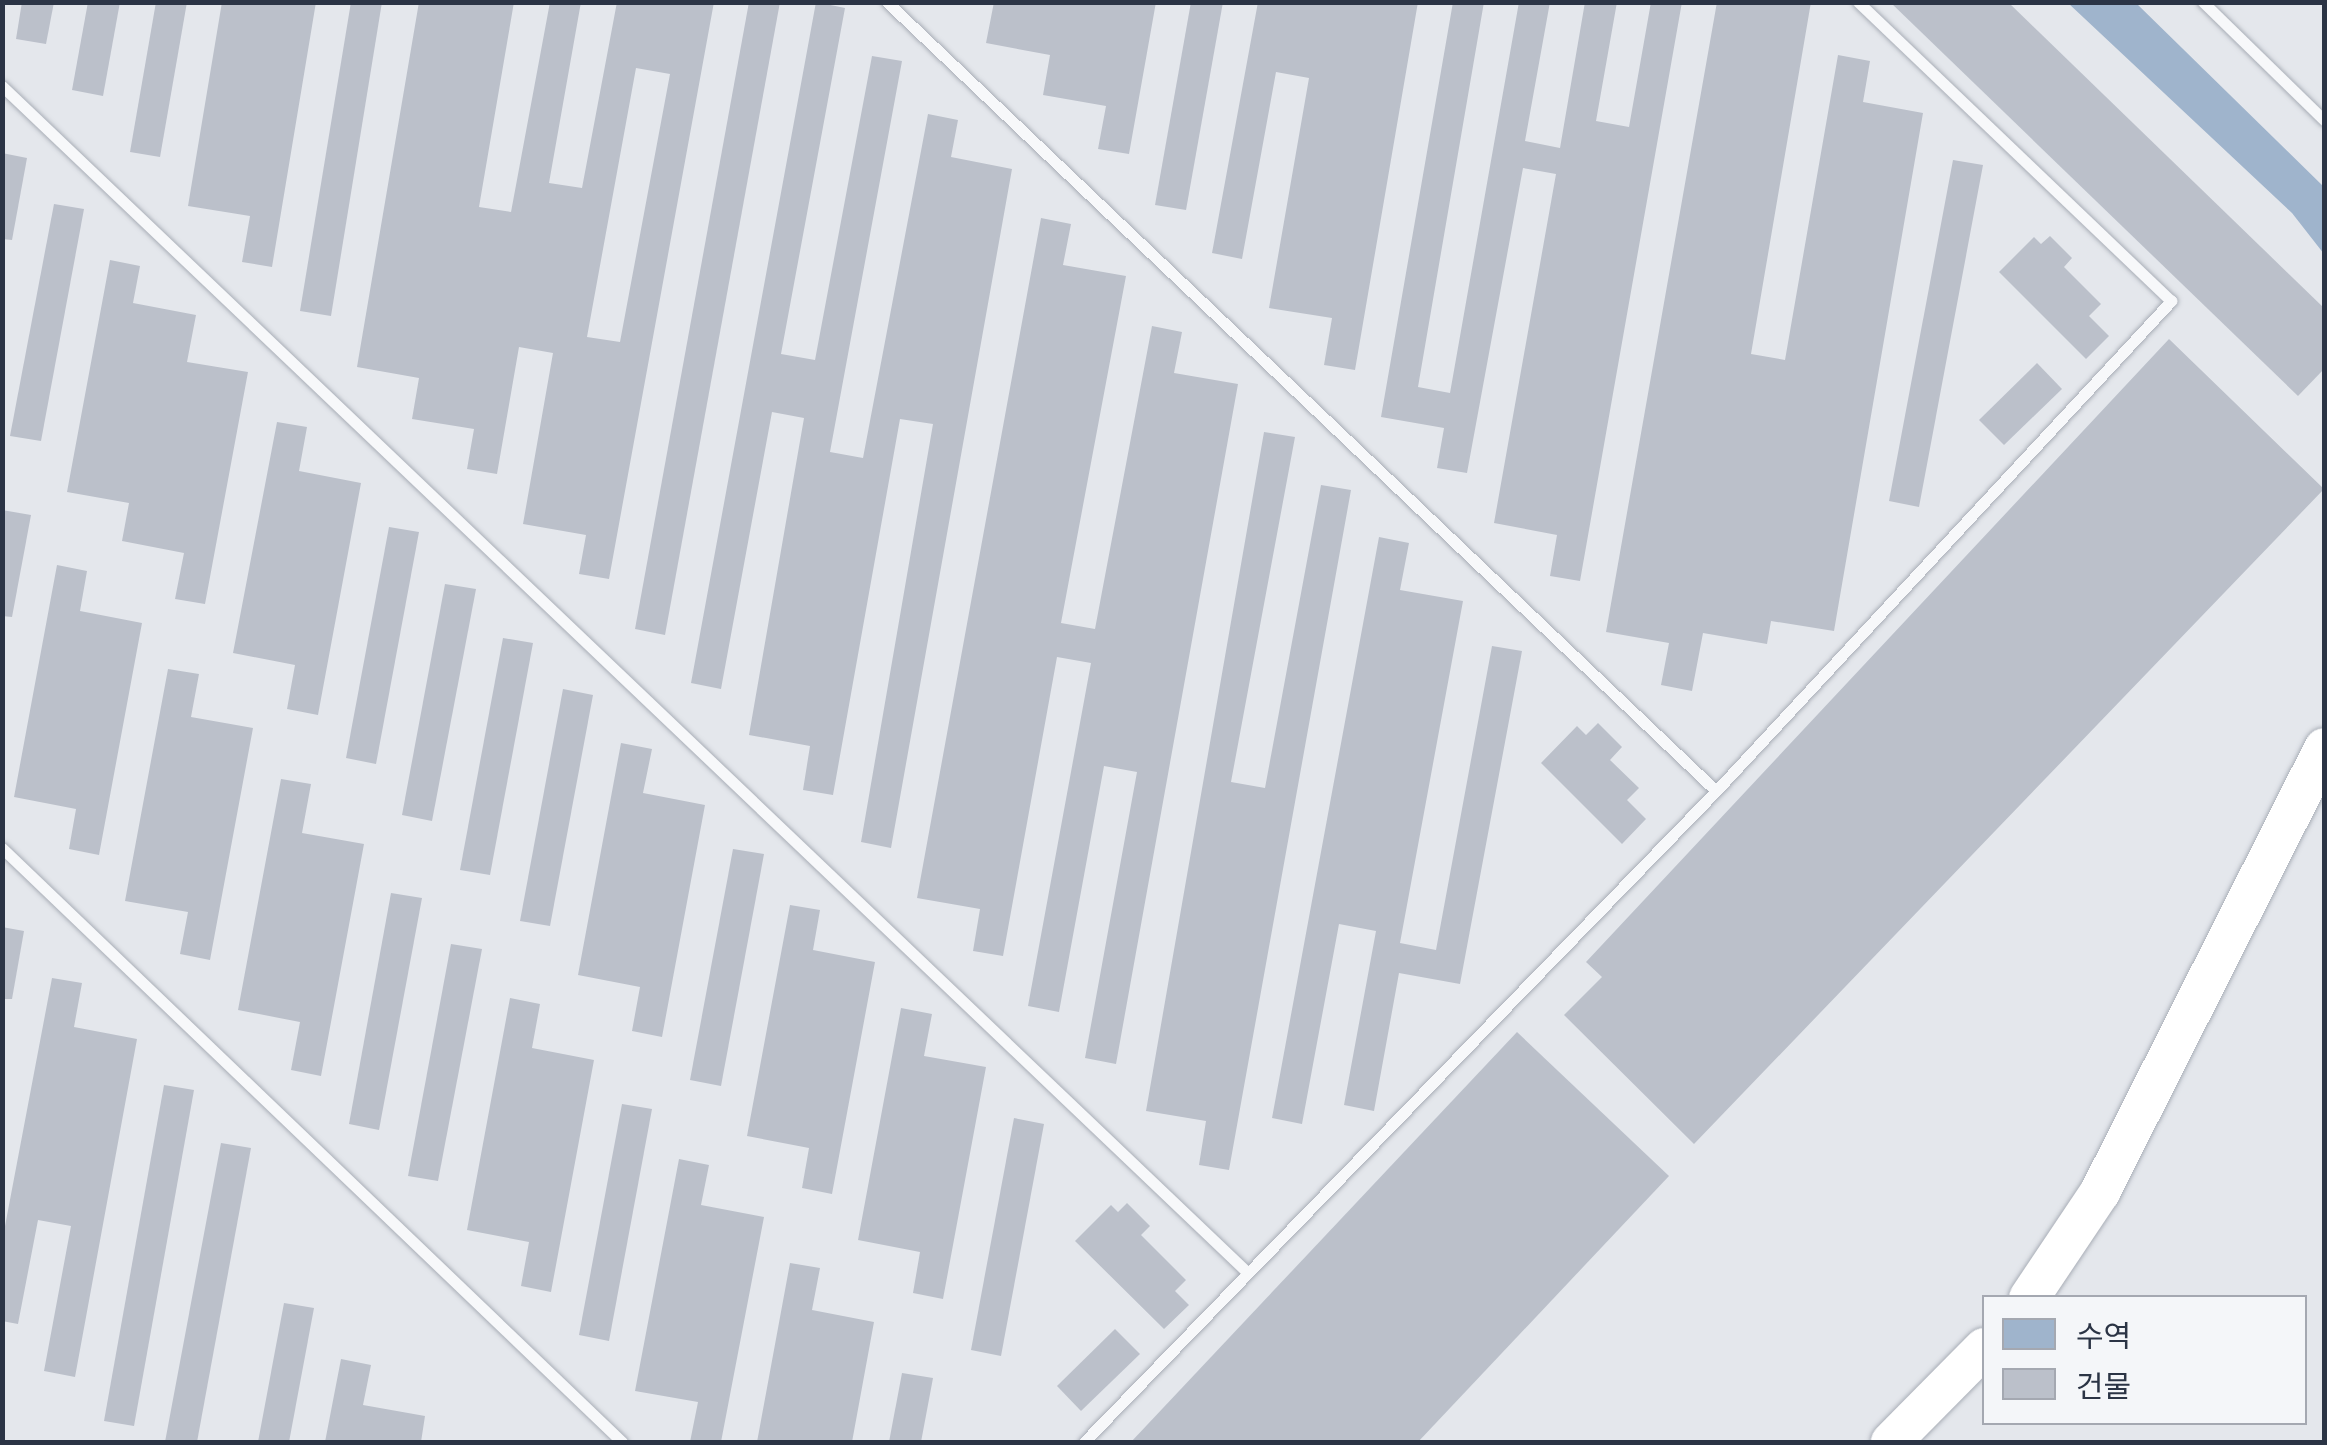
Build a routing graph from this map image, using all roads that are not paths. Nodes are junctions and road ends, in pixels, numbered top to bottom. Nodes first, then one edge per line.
1 (887, 2) edge
2 (1858, 2) edge
3 (2203, 2) edge
4 (2, 86) edge
5 (2324, 120) edge
6 (2324, 748) edge
7 (1716, 791) junction
8 (2324, 807) edge
9 (2, 848) edge
10 (1246, 1271) junction
11 (2031, 1295) edge
12 (2058, 1295) edge
13 (1982, 1350) edge
14 (1982, 1387) edge
15 (622, 1442) edge
16 (1084, 1442) edge
17 (1891, 1442) edge
18 (1929, 1442) edge

1 - 7 lane
2 - 7 lane
3 - 5 lane
4 - 10 lane
6 - 11 highway
7 - 10 lane
8 - 12 highway
9 - 15 lane
10 - 16 lane
13 - 17 highway
14 - 18 highway

